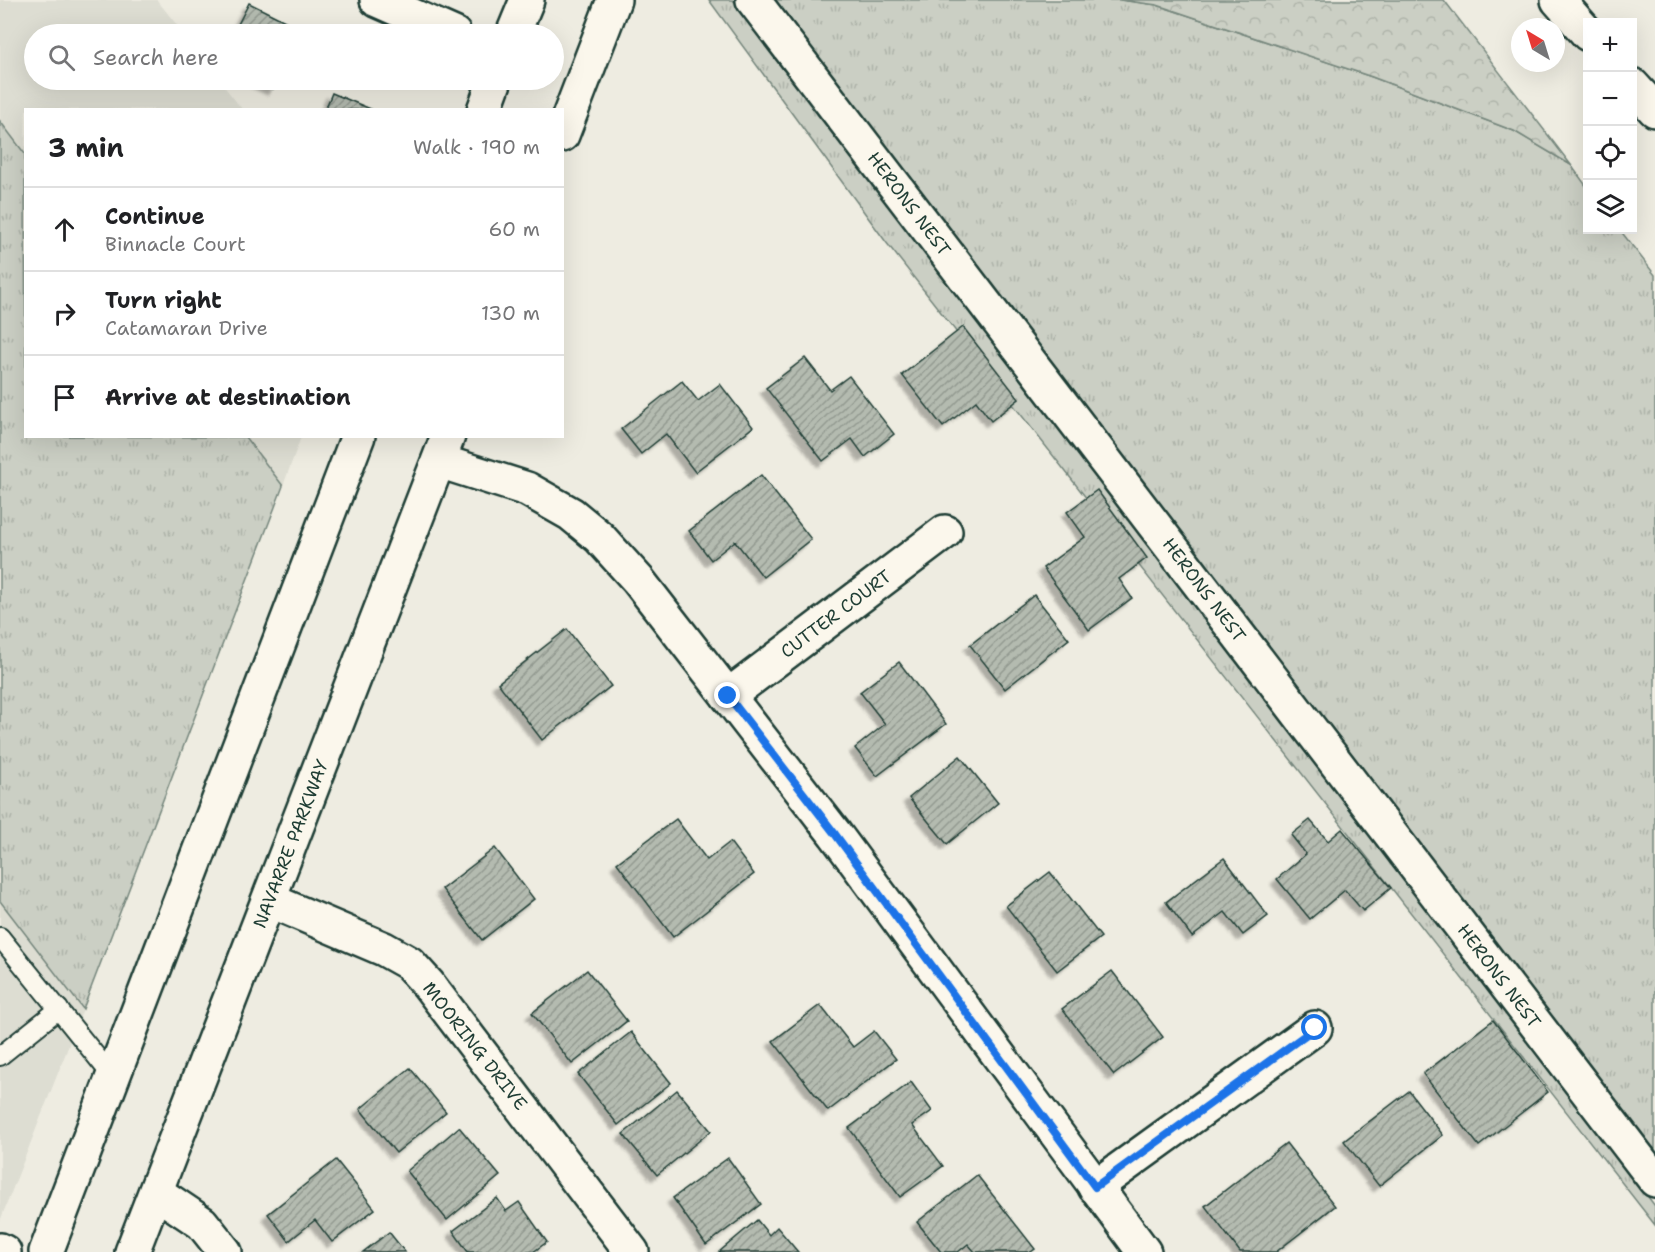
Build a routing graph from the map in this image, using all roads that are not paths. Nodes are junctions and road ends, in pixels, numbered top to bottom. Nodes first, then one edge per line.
1 (377, 0) edge
2 (527, 0) edge
3 (614, 0) edge
4 (753, 0) edge
5 (1558, 0) edge
6 (431, 24) edge
7 (517, 24) edge
8 (1583, 29) edge
9 (491, 90) edge
10 (1637, 90) edge
11 (485, 108) edge
12 (1655, 110) edge
13 (564, 130) edge
14 (357, 438) edge
15 (444, 449) edge
16 (945, 532) dead end
17 (728, 696) junction
18 (269, 900) junction
19 (0, 937) edge
20 (59, 1009) junction
21 (1315, 1028) dead end
22 (0, 1056) edge
23 (113, 1077) junction
24 (1655, 1180) edge
25 (1095, 1187) junction
26 (156, 1192) junction
27 (46, 1252) edge
28 (132, 1252) edge
29 (225, 1252) edge
30 (632, 1252) edge
31 (1144, 1252) edge

1 - 6 main road
2 - 7 main road
3 - 13 main road
4 - 24 main road, HERONS NEST
5 - 8 main road
9 - 11 main road
10 - 12 main road
14 - 23 main road
15 - 17 main road
15 - 18 main road, NAVARRE PARKWAY
16 - 17 main road, CUTTER COURT
17 - 25 main road
18 - 26 main road, NAVARRE PARKWAY
18 - 30 main road, MOORING DRIVE
19 - 20 lane
20 - 22 lane
20 - 23 lane
21 - 25 main road
23 - 27 main road
25 - 31 main road
26 - 28 main road, NAVARRE PARKWAY
26 - 29 main road

